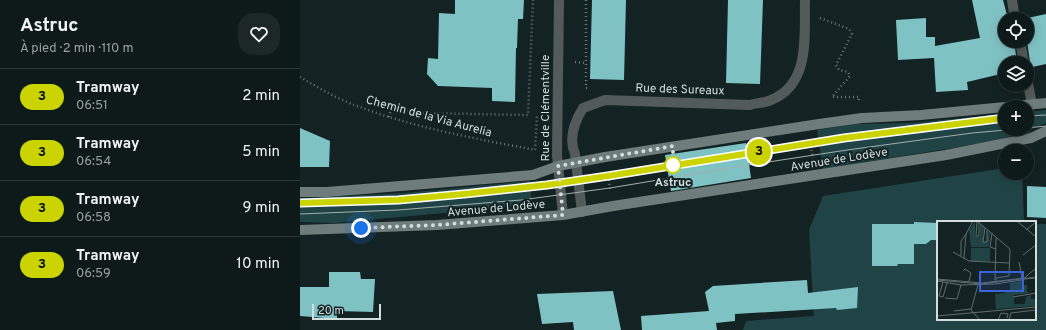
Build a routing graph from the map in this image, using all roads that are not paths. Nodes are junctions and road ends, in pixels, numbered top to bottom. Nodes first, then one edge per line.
1 (559, 0) edge
2 (805, 0) edge
3 (1012, 0) edge
4 (1014, 12) edge
5 (1046, 103) edge
6 (1034, 105) edge
7 (998, 108) edge
8 (1046, 131) edge
9 (576, 163) junction
10 (558, 166) junction
11 (300, 192) edge
12 (582, 212) junction
13 (563, 215) junction
14 (300, 230) edge

1 - 10 street, Rue de Clémentville
2 - 9 street, Rue des Sureaux
3 - 4 street
5 - 6 street
7 - 9 street
8 - 12 street, Avenue de Lodève
9 - 10 street
9 - 12 street, Rue des Sureaux
10 - 11 street
10 - 13 street, Rue de Clémentville
12 - 13 street, Avenue de Lodève
13 - 14 street, Avenue de Lodève

